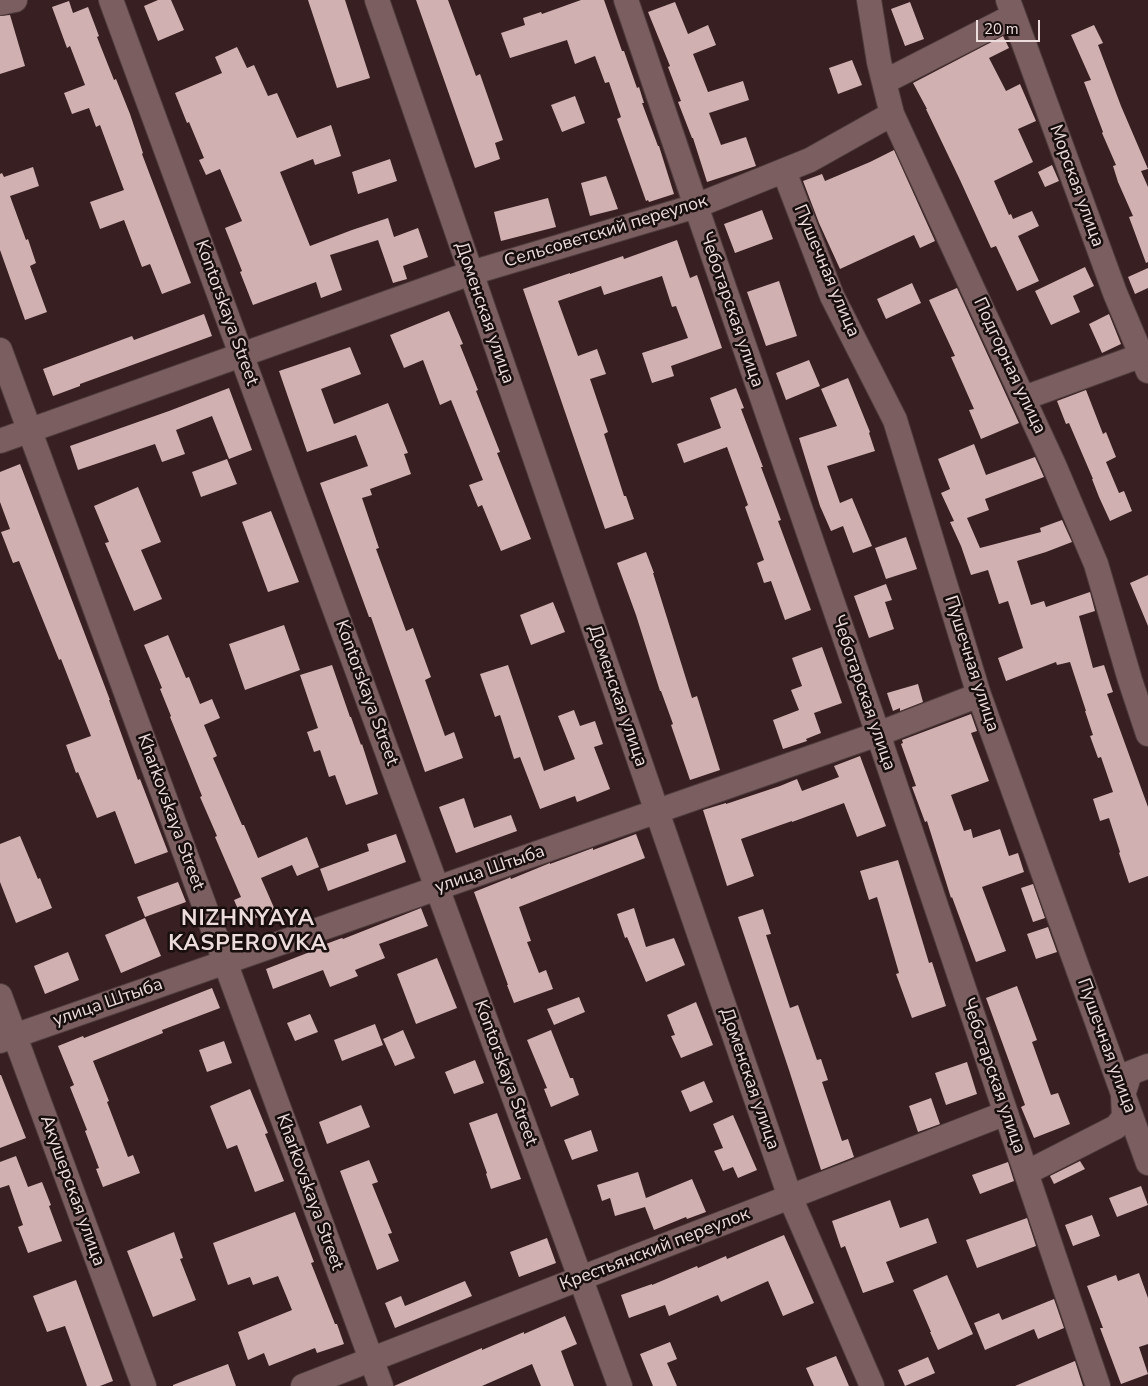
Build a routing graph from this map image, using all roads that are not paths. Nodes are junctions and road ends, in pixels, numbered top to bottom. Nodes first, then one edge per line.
1 (15, 0) edge
2 (111, 0) edge
3 (376, 0) edge
4 (626, 0) edge
5 (869, 0) edge
6 (0, 3) edge
7 (1011, 8) edge
8 (884, 82) junction
9 (892, 114) junction
10 (784, 171) junction
11 (696, 206) junction
12 (470, 272) junction
13 (0, 350) edge
14 (242, 355) junction
15 (1146, 360) edge
16 (1024, 398) junction
17 (29, 430) junction
18 (0, 441) edge
19 (979, 695) junction
20 (878, 734) junction
21 (1148, 734) edge
22 (656, 812) junction
23 (438, 888) junction
24 (225, 962) junction
25 (0, 996) edge
26 (7, 1038) edge
27 (1148, 1066) edge
28 (1123, 1094) junction
29 (1006, 1113) junction
30 (1148, 1163) edge
31 (1026, 1173) junction
32 (790, 1197) junction
33 (581, 1278) junction
34 (371, 1360) junction
35 (144, 1386) edge
36 (303, 1386) edge
37 (381, 1386) edge
38 (620, 1386) edge
39 (872, 1386) edge
40 (1098, 1386) edge

1 - 6 street
2 - 14 street, Kontorskaya Street
3 - 12 street, Доменская улица
4 - 11 street, Чеботарская улица
5 - 8 street, Подгорная улица
7 - 8 street
7 - 15 street, Морская улица
8 - 9 street, Подгорная улица
9 - 10 street, Сельсоветский переулок
9 - 16 street, Подгорная улица
10 - 11 street, Сельсоветский переулок
10 - 19 street, Пушечная улица
11 - 12 street, Сельсоветский переулок
11 - 20 street, Чеботарская улица
12 - 14 street, Сельсоветский переулок
12 - 22 street, Доменская улица
13 - 17 street, Kharkovskaya Street
14 - 17 street, Сельсоветский переулок
14 - 23 street, Kontorskaya Street
15 - 16 street
16 - 21 street, Подгорная улица
17 - 18 street, Сельсоветский переулок
17 - 24 street, Kharkovskaya Street
19 - 20 street, улица Штыба
19 - 28 street, Пушечная улица
20 - 22 street, улица Штыба
20 - 29 street, Чеботарская улица
22 - 23 street, улица Штыба
22 - 32 street, Доменская улица
23 - 24 street, улица Штыба
23 - 33 street, Kontorskaya Street
24 - 26 street, улица Штыба
24 - 34 street, Kharkovskaya Street
25 - 26 street, Акушерская улица
26 - 35 street, Акушерская улица
27 - 28 street
28 - 30 street, Пушечная улица
28 - 31 street
29 - 31 street, Чеботарская улица
29 - 32 street, Крестьянский переулок
31 - 40 street, Чеботарская улица
32 - 33 street, Крестьянский переулок
32 - 39 street, Доменская улица
33 - 34 street, Крестьянский переулок
33 - 38 street, Kontorskaya Street
34 - 36 street, Крестьянский переулок
34 - 37 street, Kharkovskaya Street

